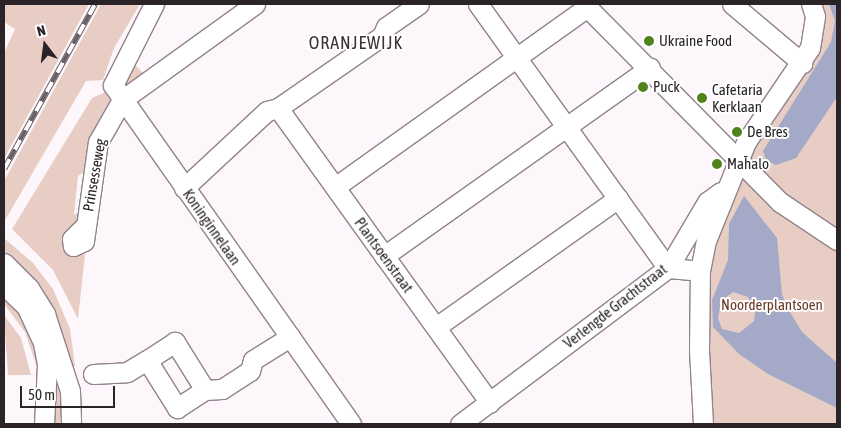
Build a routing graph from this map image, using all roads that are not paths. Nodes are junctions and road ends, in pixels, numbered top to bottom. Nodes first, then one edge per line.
1 (154, 4) edge
2 (255, 4) edge
3 (419, 4) edge
4 (478, 4) edge
5 (732, 4) edge
6 (811, 4) edge
7 (585, 5) edge
8 (516, 57) junction
9 (802, 63) junction
10 (650, 68) junction
11 (122, 100) junction
12 (278, 108) junction
13 (567, 127) junction
14 (738, 162) junction
15 (730, 185) junction
16 (335, 187) junction
17 (184, 188) junction
18 (618, 198) junction
19 (85, 226) dead end
20 (837, 240) edge
21 (384, 256) junction
22 (4, 264) edge
23 (668, 268) junction
24 (700, 271) junction
25 (4, 285) edge
26 (436, 327) junction
27 (290, 337) junction
28 (147, 360) junction
29 (93, 374) dead end
30 (205, 390) junction
31 (490, 403) junction
32 (698, 423) edge
33 (44, 424) edge
34 (71, 424) edge
35 (351, 424) edge
36 (460, 424) edge

1 - 11 street, Koninginnelaan
2 - 11 street
3 - 12 street
4 - 8 street
5 - 9 street
6 - 9 street
7 - 8 street
7 - 10 street
8 - 13 street
8 - 16 street
9 - 14 street
10 - 13 street
10 - 14 street
11 - 17 street, Koninginnelaan
11 - 19 street, Prinsesseweg
12 - 16 street, Plantsoenstraat
12 - 17 street
13 - 18 street
13 - 21 street
14 - 15 street
14 - 20 street
15 - 23 street, Verlengde Grachtstraat
15 - 24 street
16 - 21 street, Plantsoenstraat
17 - 27 street, Koninginnelaan
18 - 23 street
18 - 26 street
21 - 26 street, Plantsoenstraat
22 - 34 street
23 - 24 street
23 - 31 street, Verlengde Grachtstraat
24 - 32 street
25 - 33 street
26 - 31 street, Plantsoenstraat
27 - 30 street
27 - 35 street, Koninginnelaan
28 - 29 street
28 - 30 street
28 - 30 street
31 - 36 street, Verlengde Grachtstraat

